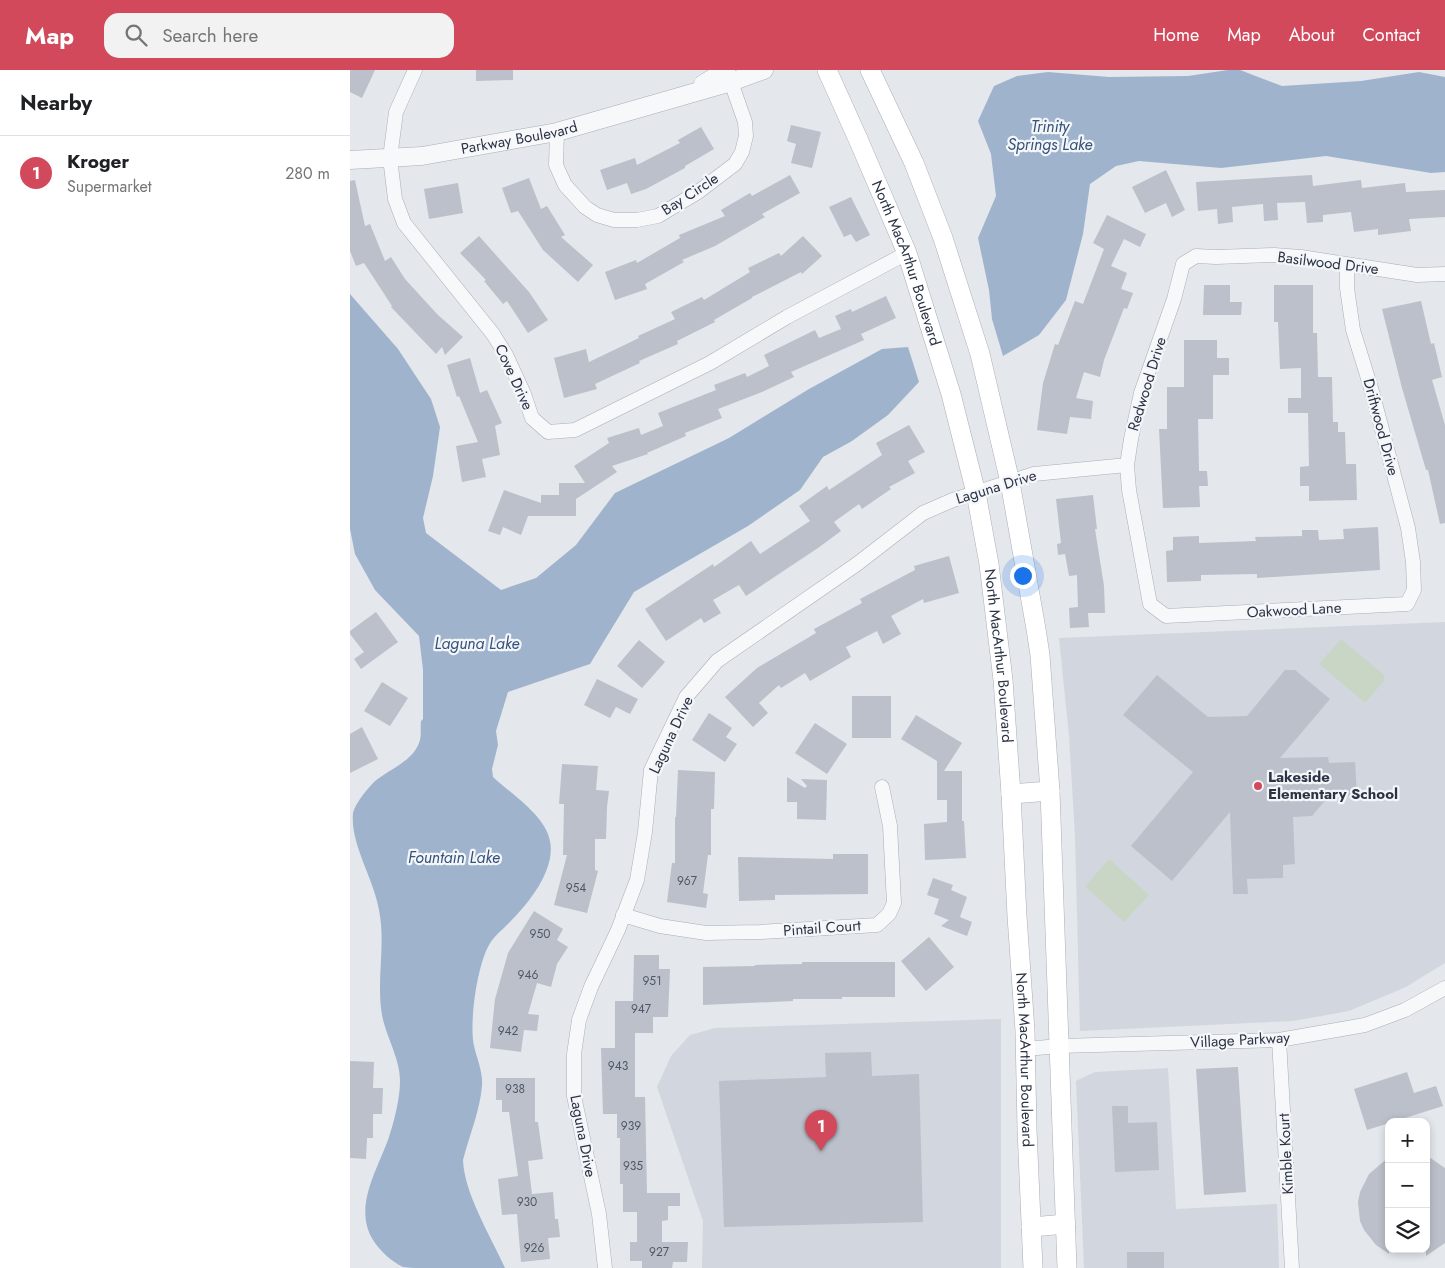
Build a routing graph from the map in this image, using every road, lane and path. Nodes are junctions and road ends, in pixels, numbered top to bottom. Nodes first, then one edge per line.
1 (415, 70) edge
2 (764, 70) edge
3 (826, 70) edge
4 (870, 70) edge
5 (729, 76) edge
6 (558, 132) junction
7 (390, 158) junction
8 (350, 160) edge
9 (907, 253) junction
10 (1183, 264) joint
11 (1347, 265) junction
12 (1445, 274) edge
13 (1127, 465) junction
14 (1010, 482) junction
15 (976, 493) junction
16 (1414, 590) joint
17 (1166, 616) joint
18 (882, 787) dead end
19 (1050, 791) junction
20 (1011, 794) junction
21 (623, 915) junction
22 (1445, 988) edge
23 (1279, 1040) junction
24 (1059, 1046) junction
25 (1026, 1049) junction
26 (1066, 1224) junction
27 (1032, 1227) junction
28 (605, 1268) edge
29 (1033, 1268) edge
30 (1067, 1268) edge
31 (1292, 1268) edge

1 - 7 street, Cove Drive
2 - 5 street, Parkway Boulevard
3 - 9 main road, North MacArthur Boulevard
4 - 14 main road
5 - 6 street, Parkway Boulevard
5 - 6 street, Bay Circle
6 - 7 street, Parkway Boulevard
7 - 8 street, Parkway Boulevard
7 - 9 street, Cove Drive
9 - 15 main road, North MacArthur Boulevard
10 - 11 street, Basilwood Drive
10 - 13 street, Redwood Drive
11 - 12 street, Basilwood Drive
11 - 16 street, Driftwood Drive
13 - 14 street, Laguna Drive
13 - 17 street, Redwood Drive
14 - 15 street, Laguna Drive
14 - 19 main road
15 - 20 main road, North MacArthur Boulevard
15 - 21 street, Laguna Drive
16 - 17 street, Oakwood Lane
18 - 21 street, Pintail Court
19 - 20 main road
19 - 24 main road
20 - 25 main road, North MacArthur Boulevard
21 - 28 street, Laguna Drive
22 - 23 street, Village Parkway
23 - 24 street, Village Parkway
23 - 31 street, Kimble Kourt
24 - 25 street, Village Parkway
24 - 26 main road
25 - 27 main road, North MacArthur Boulevard
26 - 27 main road
26 - 30 main road
27 - 29 main road, North MacArthur Boulevard

